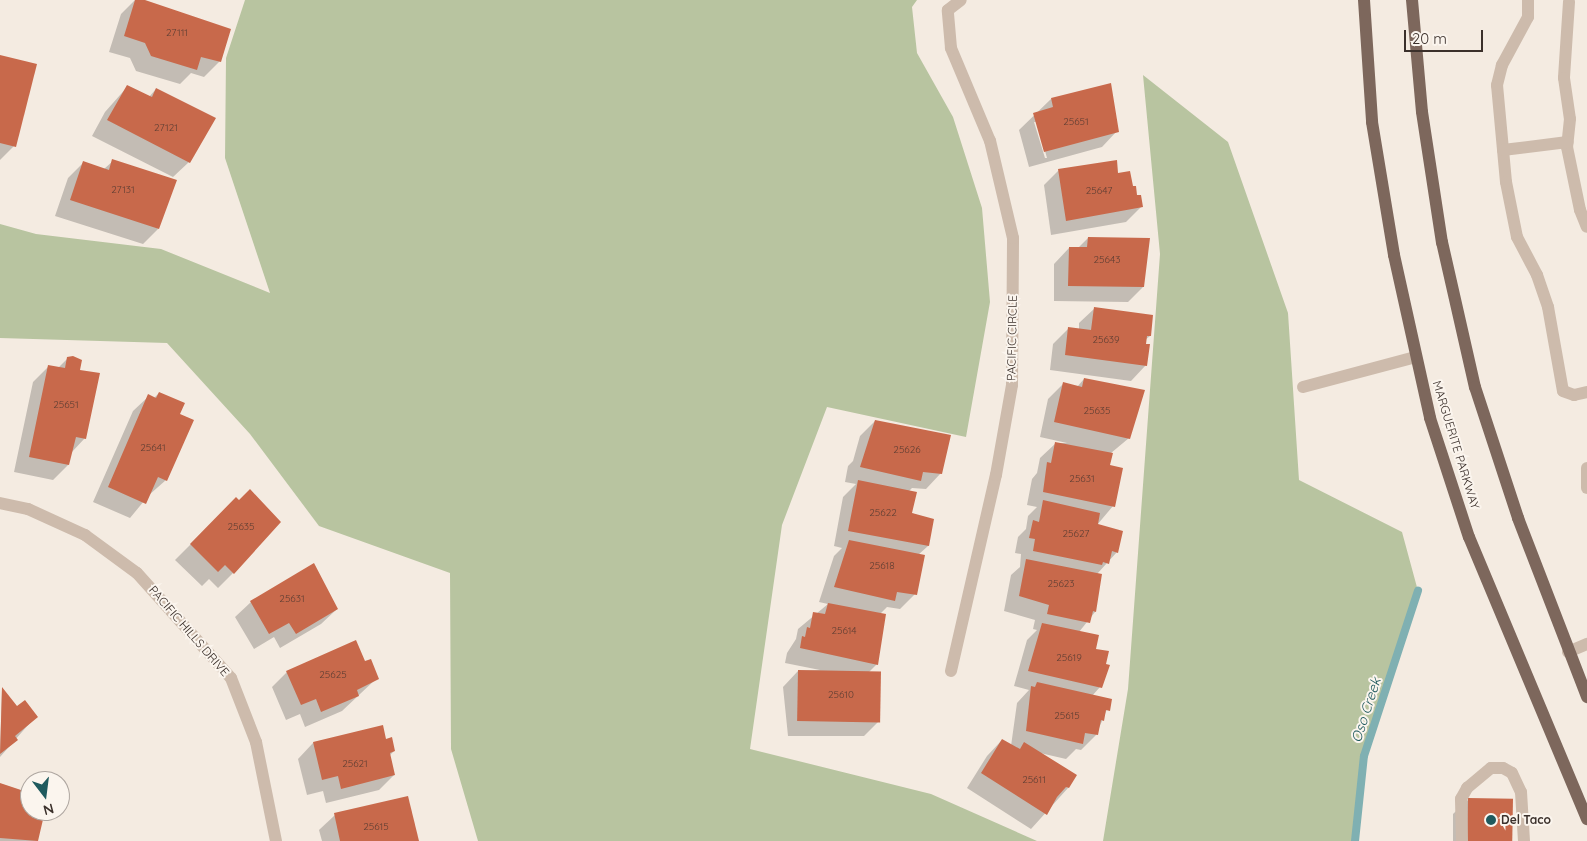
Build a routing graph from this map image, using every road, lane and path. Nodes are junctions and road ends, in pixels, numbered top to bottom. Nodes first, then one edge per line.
1 (961, 0) edge
2 (1364, 0) edge
3 (1412, 0) edge
4 (1528, 0) edge
5 (1569, 2) dead end
6 (1568, 142) junction
7 (1503, 150) junction
8 (1587, 227) edge
9 (1416, 357) junction
10 (1302, 387) dead end
11 (1587, 392) edge
12 (1587, 468) edge
13 (1587, 488) edge
14 (0, 503) edge
15 (1587, 644) edge
16 (1568, 652) junction
17 (951, 671) dead end
18 (1587, 697) edge
19 (1587, 819) edge
20 (276, 841) edge
21 (1462, 841) edge
22 (1524, 841) edge

1 - 17 street, PACIFIC CIRCLE
2 - 9 main road, MARGUERITE PARKWAY
3 - 16 main road
4 - 7 street
5 - 6 street
6 - 7 street
6 - 8 street
7 - 11 street
9 - 10 street
9 - 19 main road, MARGUERITE PARKWAY
12 - 13 street
14 - 20 street, PACIFIC HILLS DRIVE
15 - 16 street
16 - 18 main road
21 - 22 street

